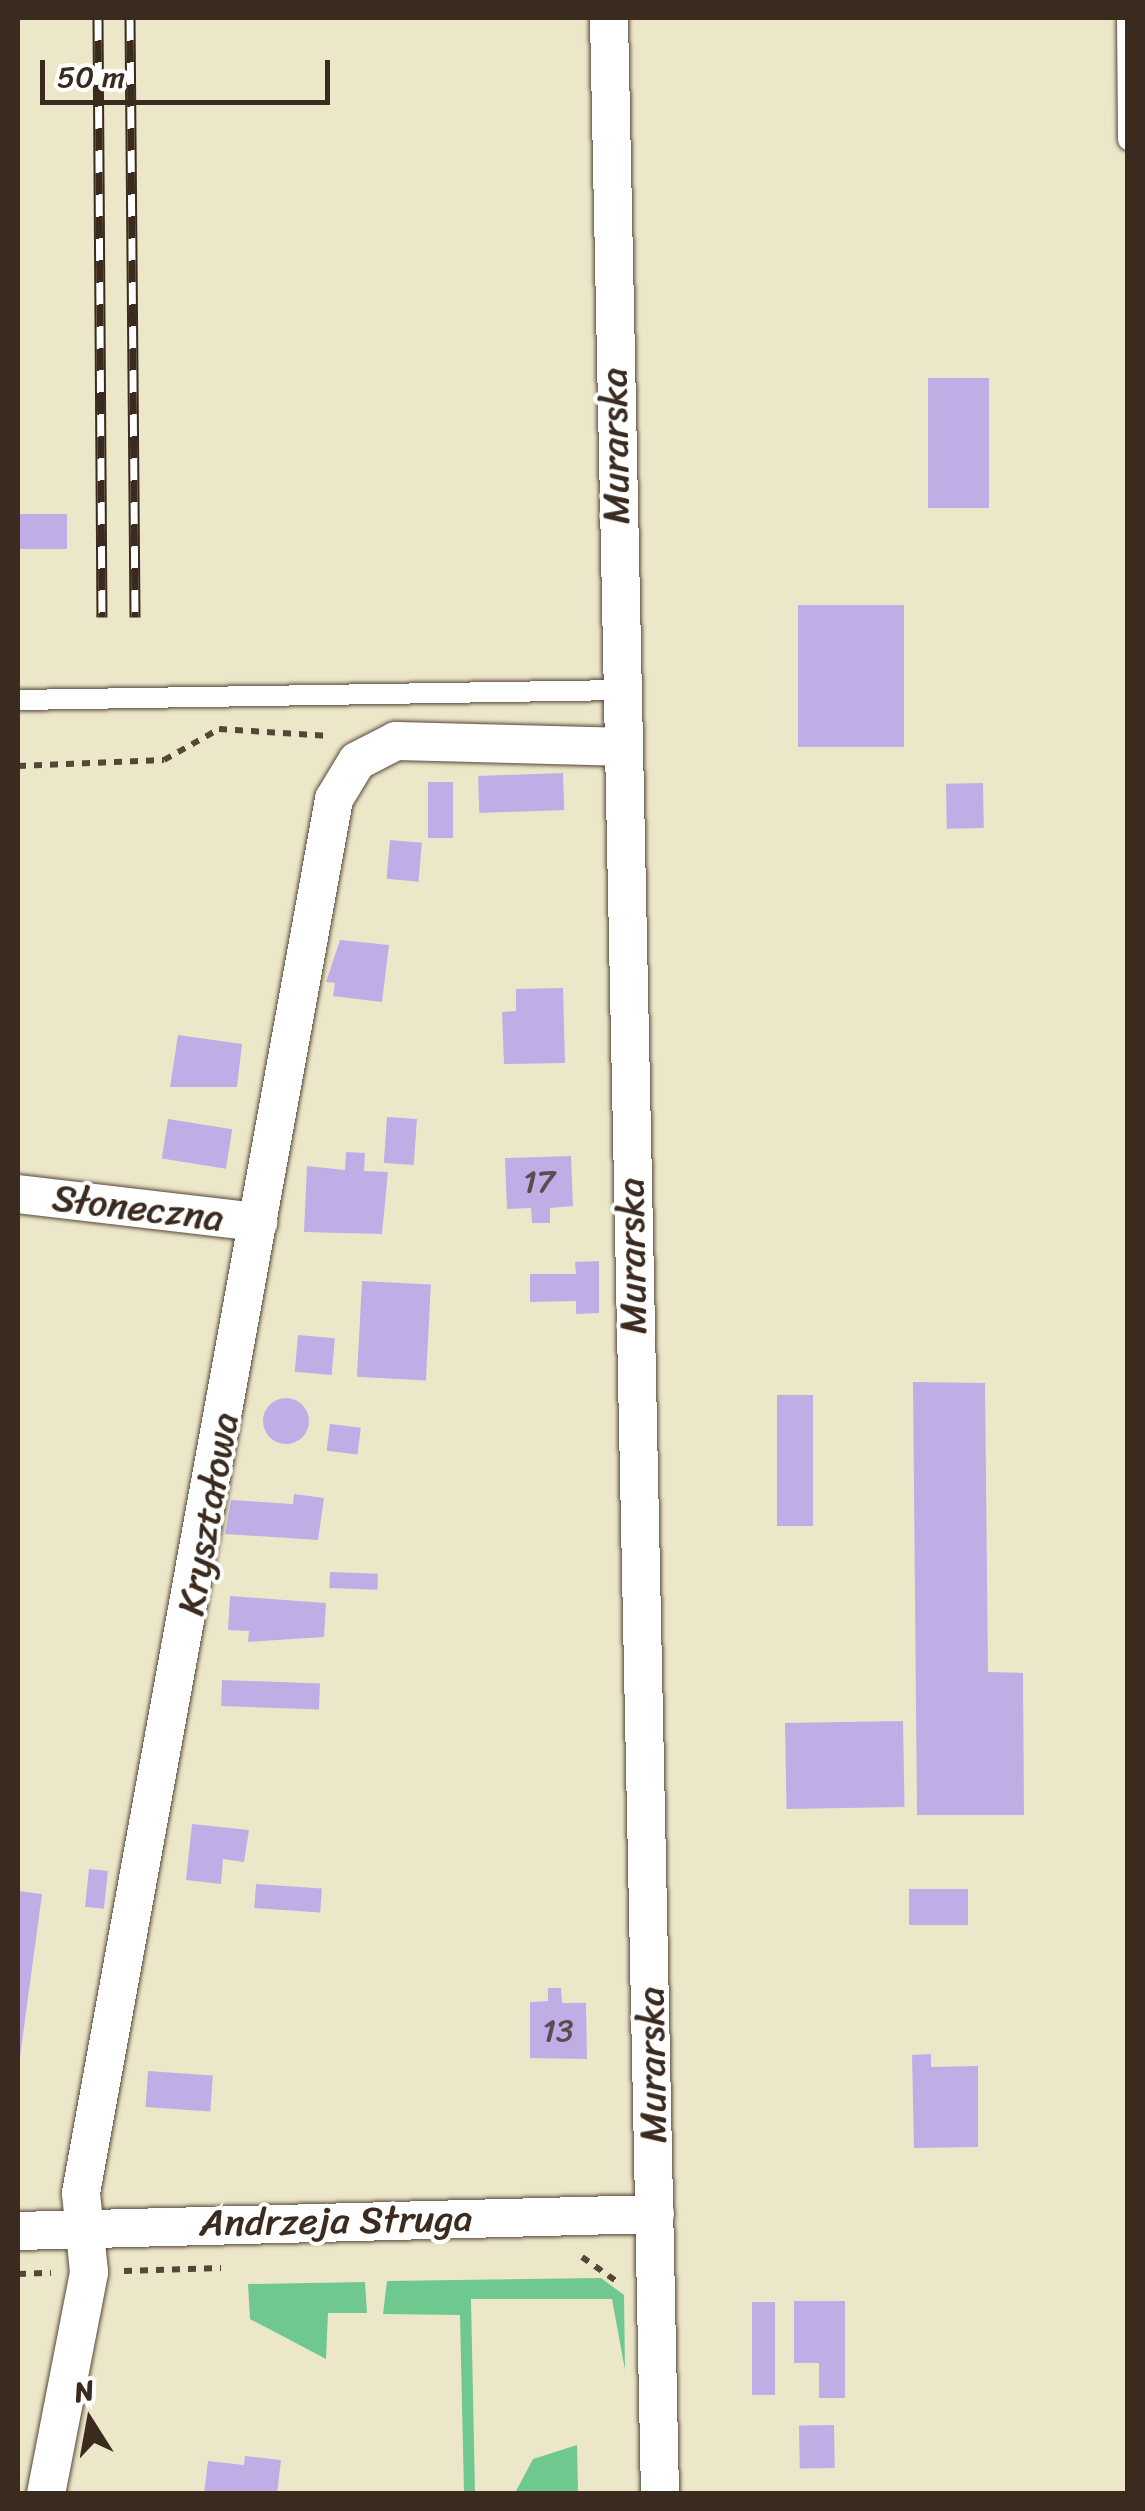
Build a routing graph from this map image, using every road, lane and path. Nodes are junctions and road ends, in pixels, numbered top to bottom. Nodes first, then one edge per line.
1 (609, 18) edge
2 (1127, 18) edge
3 (1128, 140) edge
4 (619, 690) junction
5 (18, 700) edge
6 (396, 741) junction
7 (620, 747) junction
8 (18, 766) edge
9 (18, 1194) edge
10 (258, 1222) junction
11 (656, 2214) junction
12 (84, 2227) junction
13 (18, 2231) edge
14 (46, 2494) edge
15 (660, 2494) edge

1 - 4 street, Murarska
2 - 3 lane
4 - 5 lane
4 - 7 street, Murarska
6 - 7 street
6 - 8 path
6 - 10 street, Kryształowa
7 - 11 street, Murarska
9 - 10 street, Słoneczna
10 - 12 street, Kryształowa
11 - 12 street, Andrzeja Struga
11 - 15 street, Murarska
12 - 13 street, Andrzeja Struga
12 - 14 street, Kryształowa

